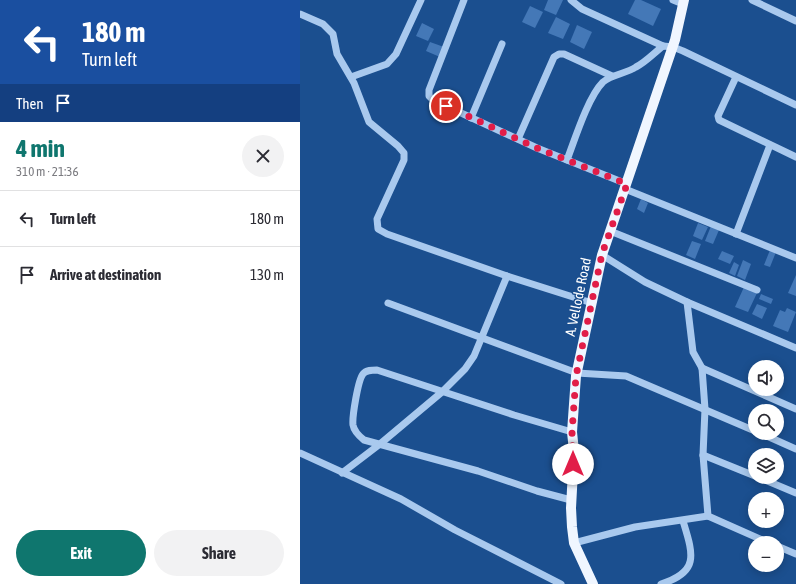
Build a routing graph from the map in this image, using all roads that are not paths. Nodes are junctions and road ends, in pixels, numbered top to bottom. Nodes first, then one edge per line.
1 (422, 0) edge
2 (464, 0) edge
3 (571, 0) edge
4 (673, 0) edge
5 (752, 0) edge
6 (684, 2) edge
7 (300, 14) edge
8 (796, 21) edge
9 (502, 44) dead end
10 (668, 46) junction
11 (612, 76) junction
12 (351, 77) junction
13 (736, 77) junction
14 (796, 105) edge
15 (471, 118) junction
16 (518, 139) junction
17 (770, 145) junction
18 (796, 157) edge
19 (567, 160) junction
20 (626, 187) junction
21 (610, 231) junction
22 (736, 234) junction
23 (602, 254) junction
24 (796, 258) edge
25 (507, 276) junction
26 (757, 290) dead end
27 (687, 302) junction
28 (388, 303) dead end
29 (592, 303) junction
30 (481, 337) junction
31 (796, 348) edge
32 (702, 368) junction
33 (577, 373) junction
34 (442, 392) junction
35 (705, 409) junction
36 (796, 409) edge
37 (748, 428) edge
38 (572, 432) junction
39 (776, 440) edge
40 (380, 444) junction
41 (796, 449) edge
42 (300, 453) edge
43 (703, 455) junction
44 (342, 473) junction
45 (748, 473) edge
46 (775, 484) edge
47 (796, 493) edge
48 (571, 500) junction
49 (708, 516) junction
50 (683, 521) junction
51 (753, 536) edge
52 (574, 542) junction
53 (784, 549) edge
54 (796, 554) edge
55 (561, 584) edge
56 (593, 584) edge
57 (660, 584) edge

1 - 12 street
2 - 15 street
3 - 10 street
4 - 6 street
5 - 8 street
6 - 10 main road, A. Vellode Road
7 - 12 street
9 - 15 street
10 - 11 street
10 - 13 street
10 - 20 main road, A. Vellode Road
11 - 16 street
11 - 19 street
12 - 25 street
13 - 14 street
13 - 17 street
15 - 16 street
16 - 19 street
17 - 18 street
17 - 22 street
19 - 20 street
20 - 21 main road, A. Vellode Road
20 - 22 street
21 - 23 main road, A. Vellode Road
21 - 26 street
22 - 24 street
23 - 27 street
23 - 29 main road, A. Vellode Road
25 - 29 street
25 - 30 street
27 - 31 street
27 - 32 street
28 - 30 street
29 - 33 main road, A. Vellode Road
30 - 33 street
30 - 34 street
32 - 35 street
32 - 36 street
33 - 35 street
33 - 38 main road, A. Vellode Road
34 - 38 street
34 - 40 street
34 - 40 street
35 - 37 street
35 - 43 street
38 - 48 main road, A. Vellode Road
39 - 41 street
40 - 44 street
40 - 48 street
42 - 44 street
43 - 45 street
43 - 49 street
44 - 55 street
46 - 47 street
48 - 52 main road, A. Vellode Road
49 - 50 street
49 - 51 street
50 - 52 street
50 - 57 street
52 - 56 main road, A. Vellode Road
53 - 54 street

